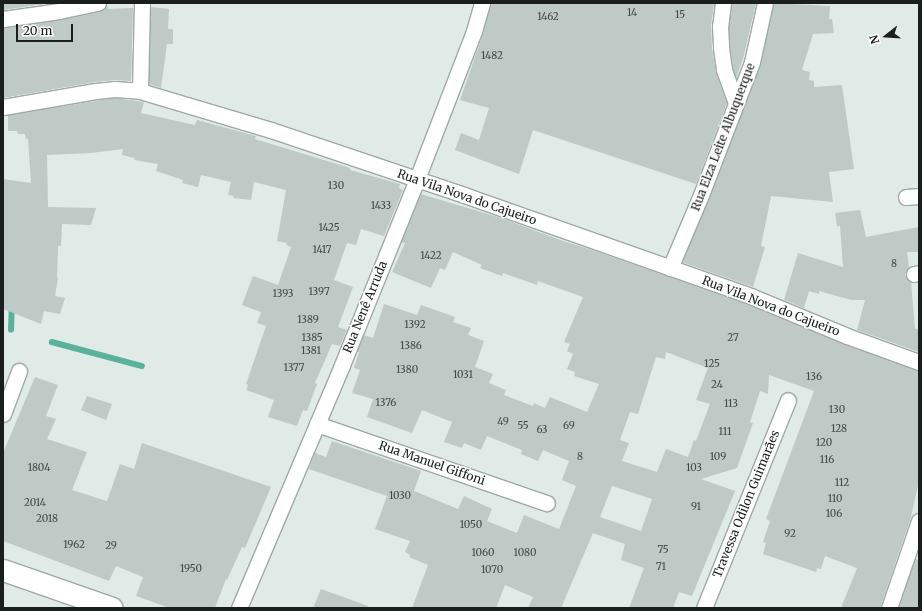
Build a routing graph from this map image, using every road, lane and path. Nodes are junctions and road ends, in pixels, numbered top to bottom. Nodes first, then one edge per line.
1 (98, 3) edge
2 (142, 3) edge
3 (482, 3) edge
4 (723, 3) edge
5 (765, 3) edge
6 (3, 19) edge
7 (140, 91) junction
8 (736, 103) junction
9 (3, 107) edge
10 (416, 179) junction
11 (670, 268) junction
12 (919, 362) edge
13 (19, 371) dead end
14 (788, 400) dead end
15 (3, 414) edge
16 (317, 424) junction
17 (547, 503) dead end
18 (919, 520) edge
19 (3, 570) edge
20 (112, 608) edge
21 (239, 608) edge
22 (704, 608) edge
23 (889, 608) edge

1 - 6 street
2 - 7 street
3 - 10 street, Rua Nenê Arruda
4 - 8 street
5 - 8 street, Rua Elza Leite Albuquerque
7 - 9 street, Rua Vila Nova do Cajueiro
7 - 10 street, Rua Vila Nova do Cajueiro
8 - 11 street, Rua Elza Leite Albuquerque
10 - 11 street, Rua Vila Nova do Cajueiro
10 - 16 street, Rua Nenê Arruda
11 - 12 street, Rua Vila Nova do Cajueiro
13 - 15 street
14 - 22 street, Travessa Odilon Guimarães
16 - 17 street, Rua Manuel Giffoni
16 - 21 street, Rua Nenê Arruda
18 - 23 street
19 - 20 street

